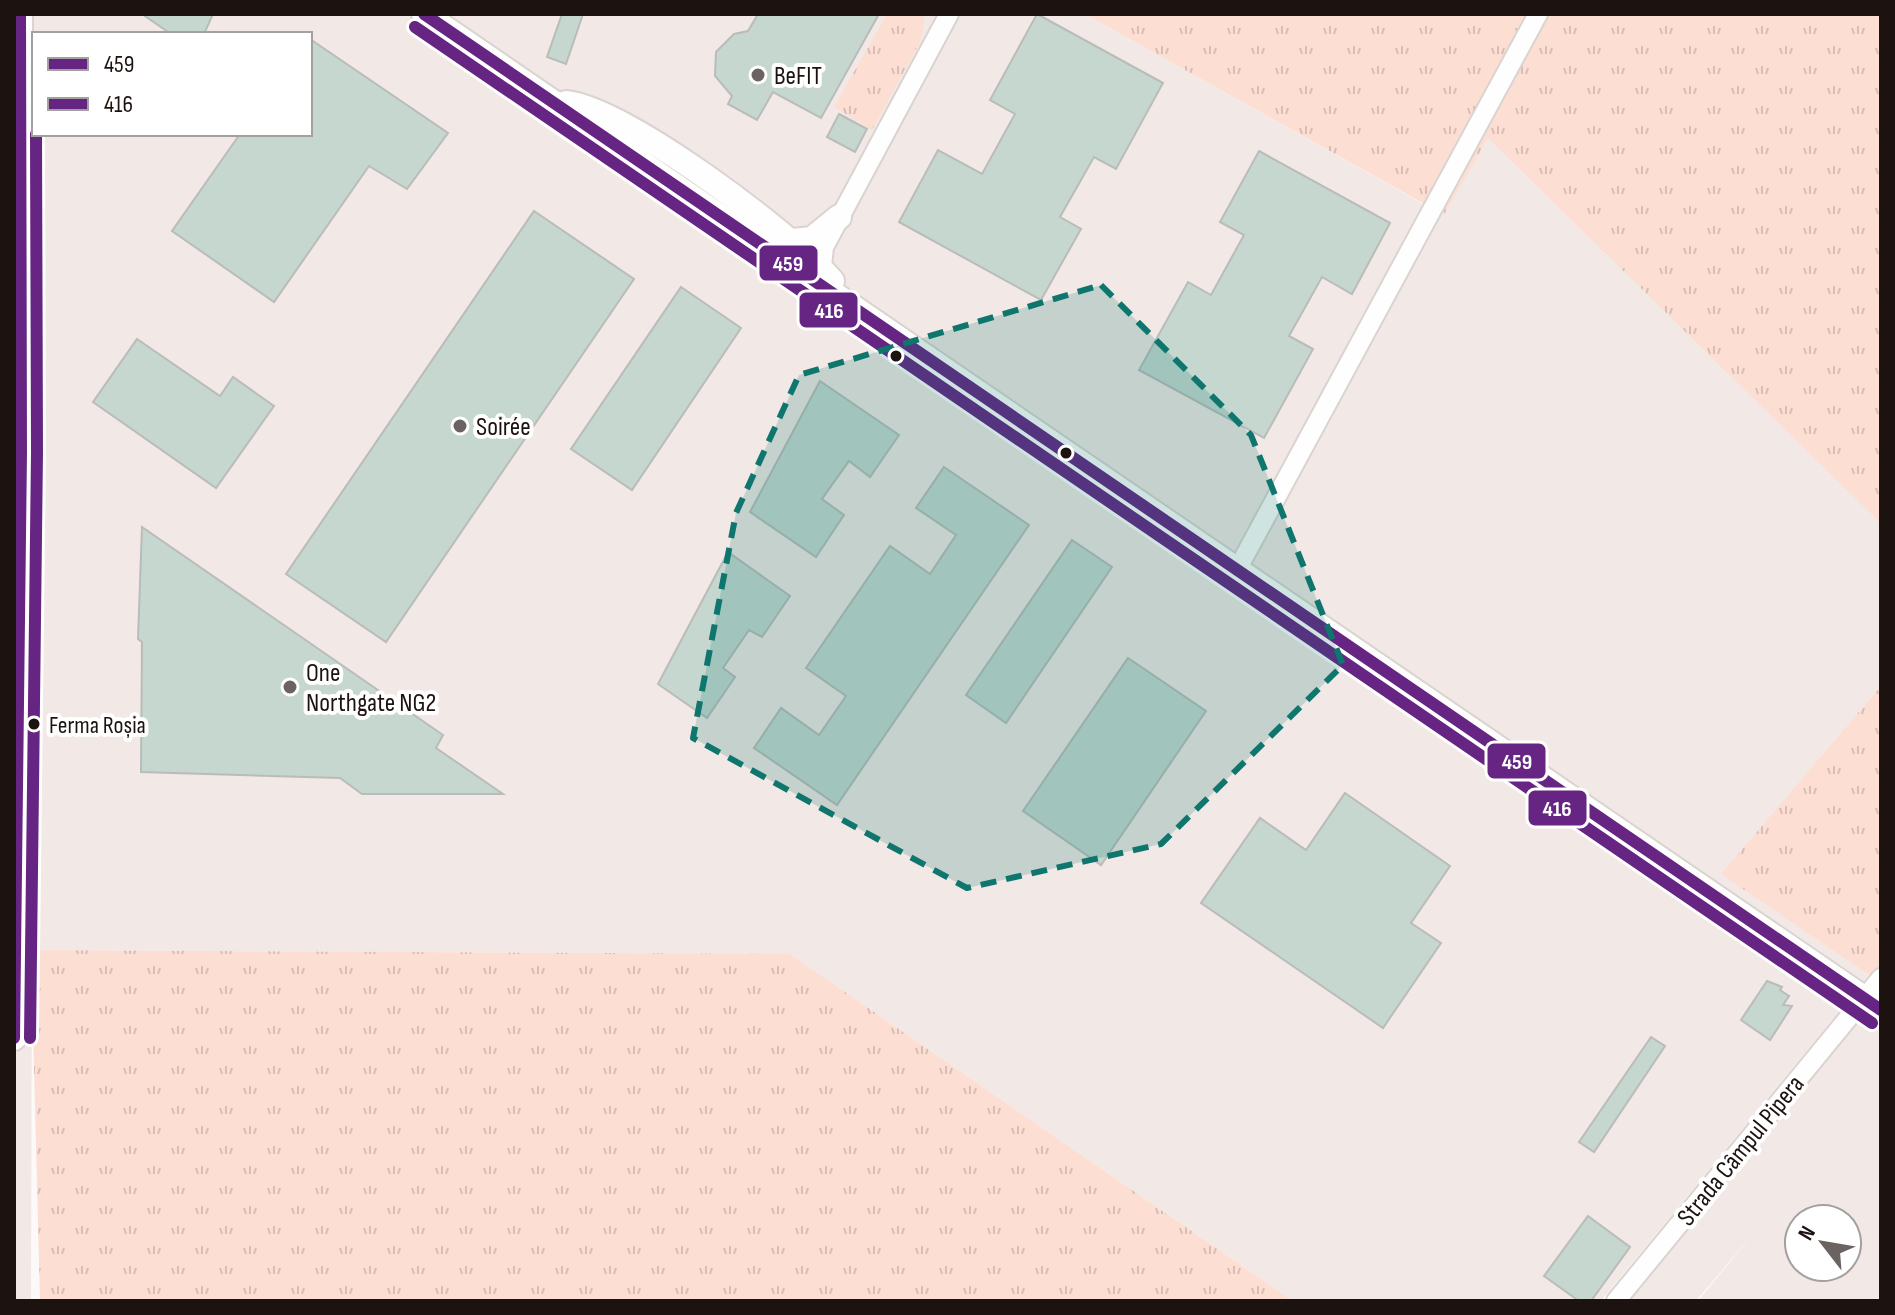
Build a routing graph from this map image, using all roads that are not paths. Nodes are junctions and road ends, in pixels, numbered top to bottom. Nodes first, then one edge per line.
1 (20, 14) edge
2 (424, 14) edge
3 (949, 14) edge
4 (1538, 14) edge
5 (556, 104) junction
6 (839, 217) junction
7 (743, 232) junction
8 (794, 243) junction
9 (823, 278) junction
10 (1237, 570) junction
11 (1881, 978) edge
12 (1872, 1004) edge
13 (14, 1038) edge
14 (1616, 1301) edge

1 - 13 main road
2 - 5 main road
3 - 6 street
4 - 10 street
5 - 7 main road
5 - 8 main road
6 - 8 main road
6 - 9 street
7 - 8 main road
7 - 9 main road
8 - 9 main road
9 - 10 main road
10 - 12 main road
11 - 12 street, Strada Câmpul Pipera
12 - 14 street, Strada Câmpul Pipera

